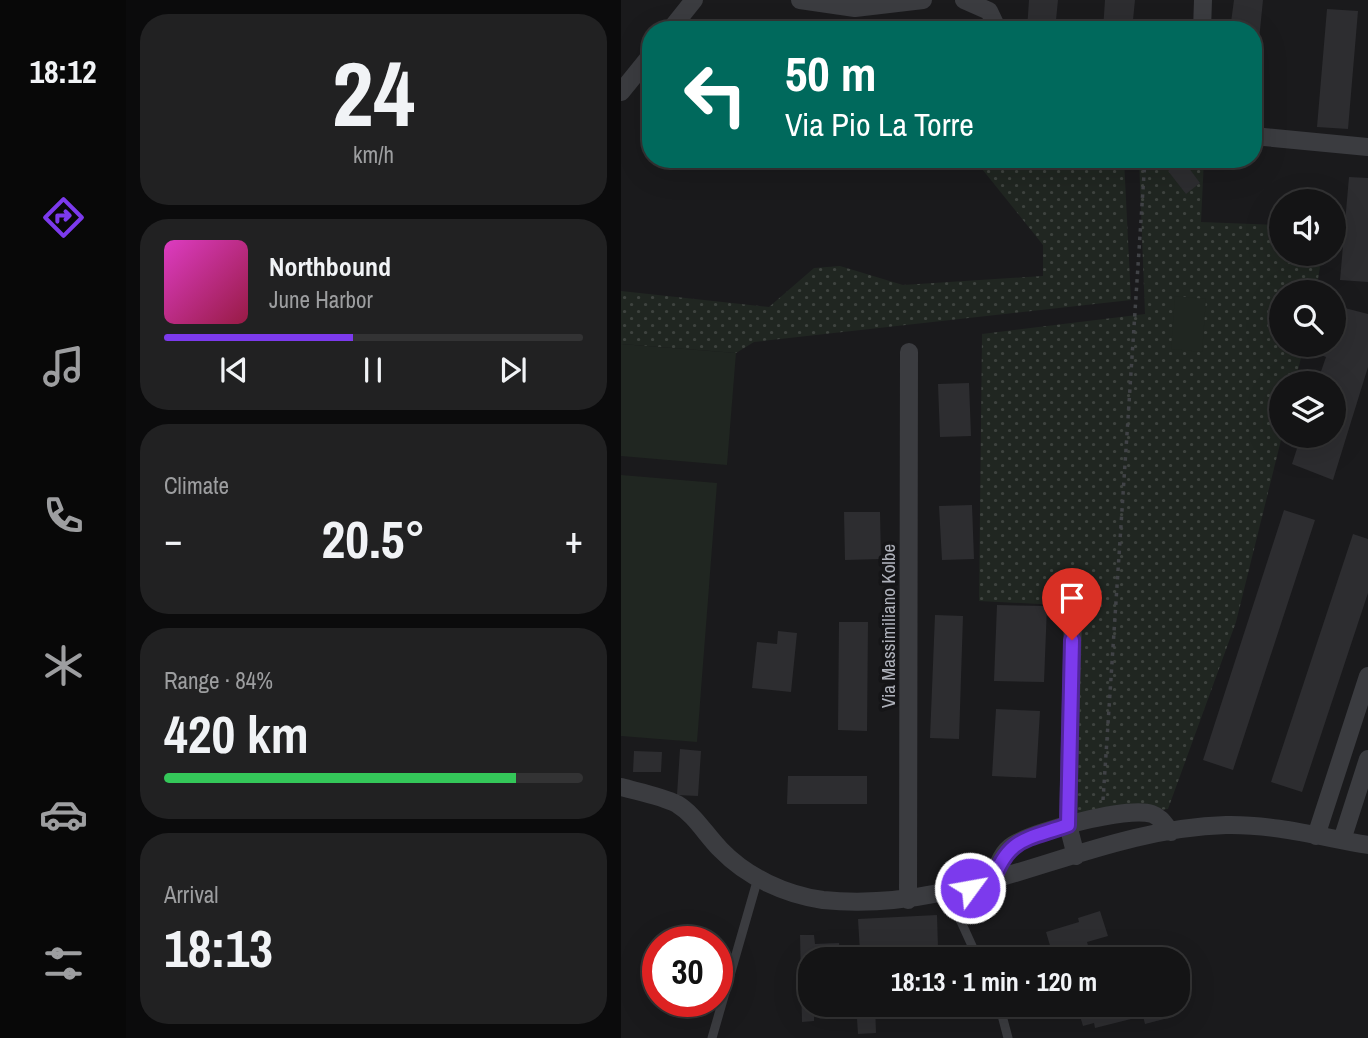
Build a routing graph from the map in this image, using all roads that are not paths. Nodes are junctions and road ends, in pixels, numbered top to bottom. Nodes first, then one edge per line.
1 (694, 0) edge
2 (800, 0) edge
3 (923, 0) edge
4 (964, 0) edge
5 (1203, 0) edge
6 (678, 21) edge
7 (994, 21) edge
8 (1202, 21) edge
9 (642, 66) edge
10 (621, 92) edge
11 (1262, 137) edge
12 (1368, 147) edge
13 (909, 352) dead end
14 (1073, 615) dead end
15 (1368, 676) edge
16 (1368, 759) edge
17 (621, 787) edge
18 (1068, 825) junction
19 (1171, 832) junction
20 (1316, 835) junction
21 (1342, 840) junction
22 (1368, 845) edge
23 (1077, 856) junction
24 (758, 878) junction
25 (992, 883) junction
26 (948, 893) junction
27 (908, 900) junction
28 (973, 947) edge
29 (1003, 1017) edge
30 (712, 1038) edge
31 (1008, 1038) edge

1 - 6 street
2 - 3 street
4 - 7 street
5 - 8 street
9 - 10 street
11 - 12 street
13 - 27 street, Via Massimiliano Kolbe
14 - 18 street
15 - 20 street
16 - 21 street
17 - 24 street
18 - 19 street
18 - 23 street
18 - 25 street
19 - 20 street
19 - 23 street
20 - 21 street
21 - 22 street
23 - 25 street
24 - 27 street
24 - 30 lane
25 - 26 street
26 - 27 street
26 - 28 lane
29 - 31 lane

